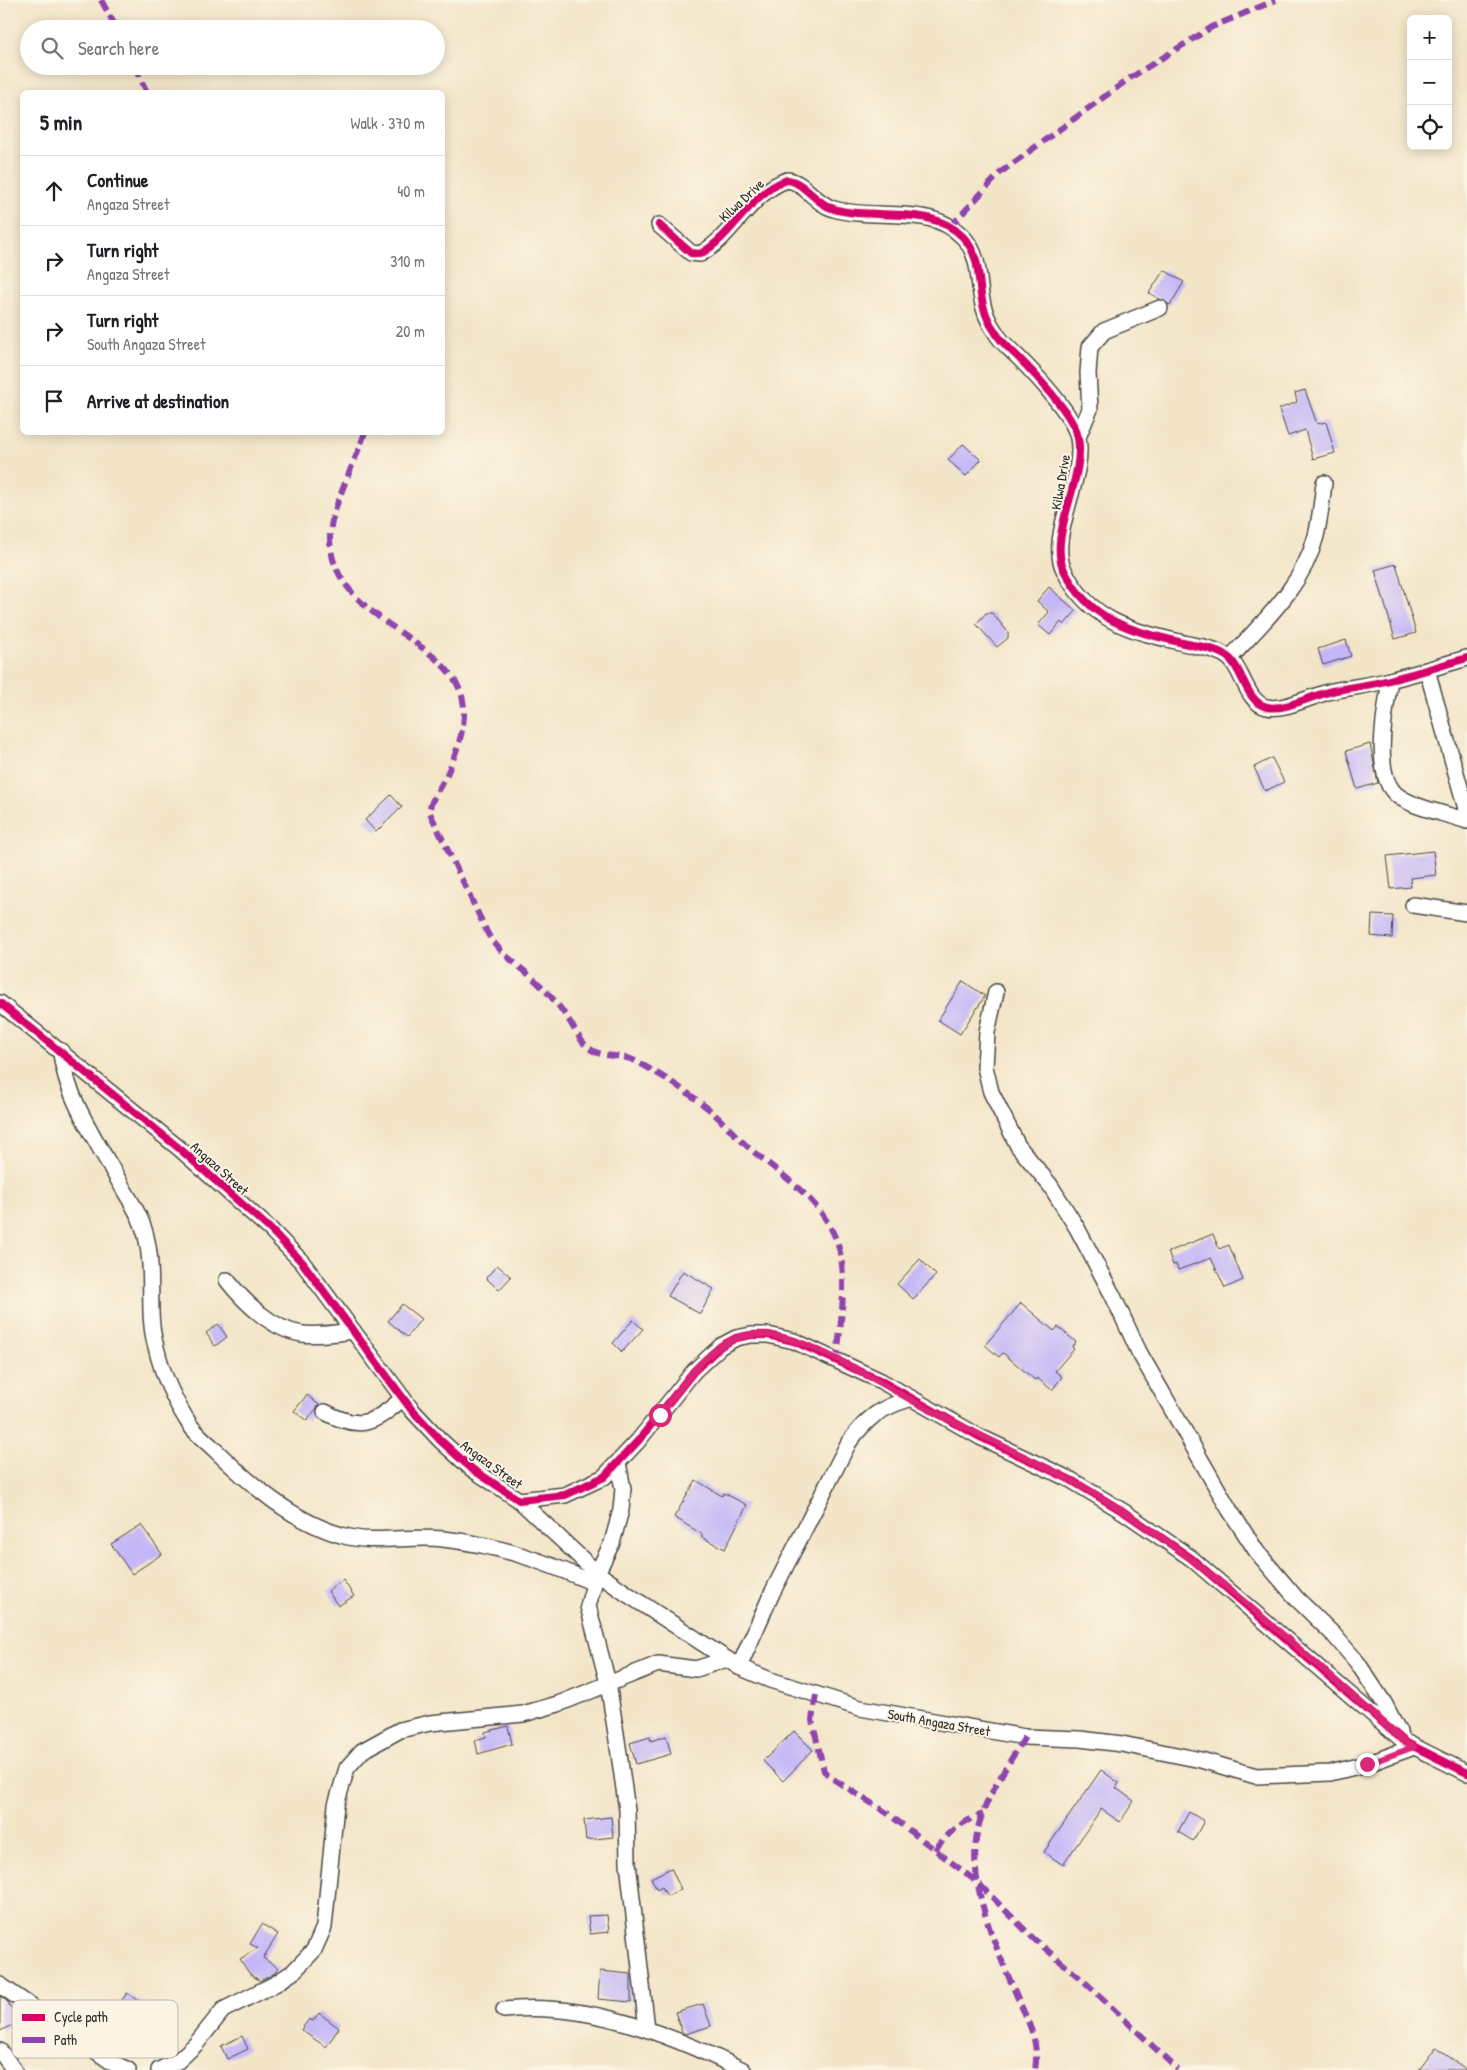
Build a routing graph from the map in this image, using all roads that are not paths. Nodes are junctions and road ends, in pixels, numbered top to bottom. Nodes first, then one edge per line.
1 (659, 225) dead end
2 (1160, 308) dead end
3 (1078, 438) junction
4 (1324, 483) dead end
5 (1230, 658) junction
6 (1467, 658) edge
7 (1427, 670) junction
8 (1390, 680) junction
9 (1467, 812) edge
10 (1467, 820) edge
11 (1413, 906) dead end
12 (1467, 913) edge
13 (996, 992) dead end
14 (0, 1003) edge
15 (61, 1051) junction
16 (227, 1280) dead end
17 (353, 1331) junction
18 (403, 1398) junction
19 (909, 1399) junction
20 (324, 1412) dead end
21 (618, 1463) junction
22 (519, 1500) junction
23 (596, 1578) junction
24 (733, 1663) junction
25 (608, 1683) junction
26 (1410, 1745) junction
27 (1467, 1773) edge
28 (0, 1986) edge
29 (21, 2000) edge
30 (504, 2010) dead end
31 (648, 2029) junction
32 (0, 2051) edge
33 (106, 2058) edge
34 (14, 2070) edge
35 (128, 2070) edge
36 (159, 2070) edge
37 (743, 2070) edge

1 - 3 street, Kilwa Drive
2 - 3 street
3 - 5 street, Kilwa Drive
4 - 5 street
5 - 8 street
6 - 7 street
7 - 8 street
7 - 9 street
8 - 10 street
11 - 12 street
13 - 26 street
14 - 15 street, Angaza Street
15 - 17 street, Angaza Street
15 - 23 street
16 - 17 street
17 - 18 street, Angaza Street
18 - 20 street
18 - 22 street, Angaza Street
19 - 21 street, Angaza Street
19 - 24 street
19 - 26 street, Angaza Street
21 - 22 street, Angaza Street
21 - 23 street
22 - 23 street, South Angaza Street
23 - 24 street, South Angaza Street
23 - 25 street
24 - 25 street
24 - 26 street, South Angaza Street
25 - 31 street
25 - 36 street
26 - 27 street, Angaza Street
28 - 29 street
30 - 31 street
31 - 37 street
32 - 34 street
33 - 35 street

